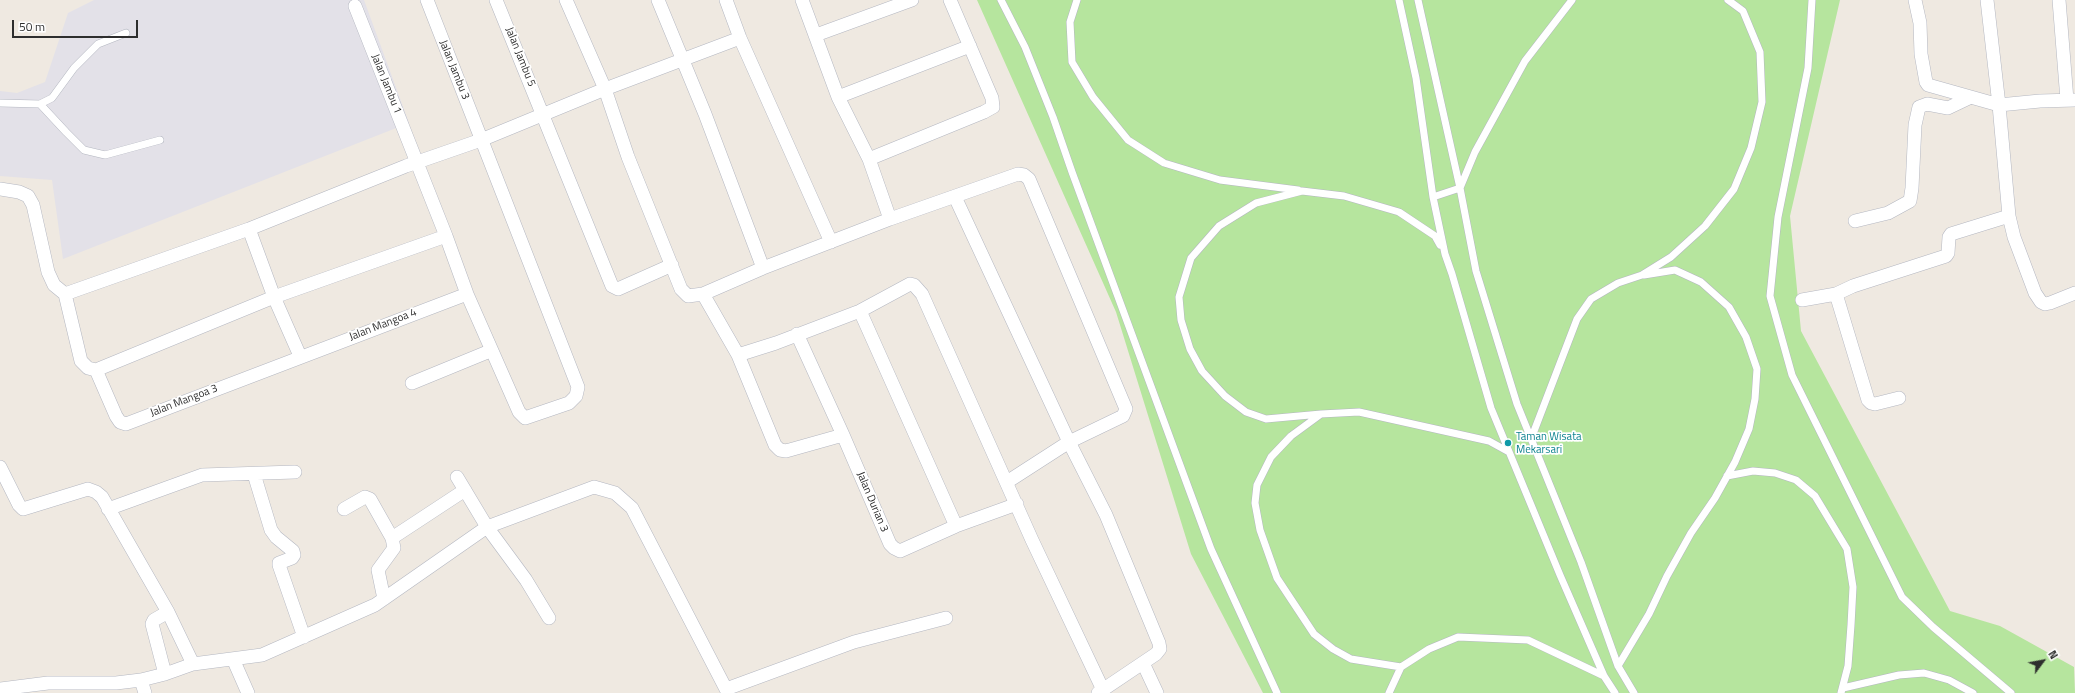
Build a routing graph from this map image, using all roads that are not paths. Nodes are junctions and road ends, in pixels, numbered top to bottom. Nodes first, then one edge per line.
1 (427, 0) edge
2 (496, 0) edge
3 (566, 0) edge
4 (658, 0) edge
5 (726, 0) edge
6 (802, 0) edge
7 (912, 0) edge
8 (950, 0) edge
9 (1001, 0) edge
10 (1077, 0) edge
11 (1399, 0) edge
12 (1418, 0) edge
13 (1572, 0) edge
14 (1728, 0) edge
15 (1812, 0) edge
16 (1915, 0) edge
17 (1987, 0) edge
18 (2059, 0) edge
19 (355, 6) dead end
20 (126, 33) dead end
21 (816, 35) junction
22 (740, 38) junction
23 (970, 46) junction
24 (681, 60) junction
25 (606, 89) junction
26 (838, 97) junction
27 (1969, 98) junction
28 (2071, 100) edge
29 (0, 103) edge
30 (40, 104) junction
31 (1999, 105) junction
32 (543, 114) junction
33 (160, 140) dead end
34 (481, 140) junction
35 (869, 159) junction
36 (417, 162) junction
37 (1460, 188) junction
38 (0, 189) edge
39 (1302, 191) junction
40 (955, 197) junction
41 (1433, 197) junction
42 (2009, 216) junction
43 (890, 219) junction
44 (1855, 221) dead end
45 (249, 229) junction
46 (446, 236) junction
47 (831, 242) junction
48 (1444, 254) junction
49 (672, 265) junction
50 (763, 268) junction
51 (1642, 275) junction
52 (65, 294) junction
53 (467, 294) junction
54 (704, 294) junction
55 (1836, 294) junction
56 (2075, 294) edge
57 (274, 297) junction
58 (1802, 300) dead end
59 (860, 311) junction
60 (797, 334) junction
61 (490, 351) junction
62 (738, 355) junction
63 (300, 356) junction
64 (96, 370) junction
65 (412, 383) dead end
66 (1899, 398) dead end
67 (1321, 414) junction
68 (843, 435) junction
69 (1531, 439) junction
70 (1069, 442) junction
71 (1510, 452) junction
72 (0, 467) edge
73 (295, 472) dead end
74 (254, 474) junction
75 (1728, 476) junction
76 (457, 477) dead end
77 (1006, 482) junction
78 (465, 490) junction
79 (1017, 504) junction
80 (108, 509) junction
81 (344, 509) dead end
82 (487, 526) junction
83 (956, 526) junction
84 (392, 538) junction
85 (384, 599) junction
86 (168, 612) junction
87 (549, 618) dead end
88 (946, 618) dead end
89 (304, 637) junction
90 (233, 659) junction
91 (1143, 663) junction
92 (194, 664) junction
93 (1401, 666) junction
94 (1618, 666) junction
95 (165, 674) junction
96 (1604, 676) junction
97 (141, 680) junction
98 (117, 688) edge
99 (0, 689) edge
100 (727, 691) edge
101 (1842, 691) edge
102 (1101, 692) edge
103 (145, 693) edge
104 (248, 693) edge
105 (1157, 693) edge
106 (1276, 693) edge
107 (1389, 693) edge
108 (1615, 693) edge
109 (1634, 693) edge
110 (1973, 693) edge
111 (2011, 693) edge

1 - 34 street, Jalan Jambu 3
2 - 32 street, Jalan Jambu 5
3 - 25 street
4 - 24 street
5 - 22 street
6 - 21 street
7 - 21 street
8 - 23 street
9 - 106 lane
10 - 39 lane
11 - 41 lane
12 - 37 lane
13 - 37 lane
14 - 51 lane
15 - 111 lane
16 - 27 street
17 - 31 street
18 - 28 street
19 - 36 street, Jalan Jambu 1
20 - 30 lane
21 - 26 street
22 - 24 street
22 - 47 street
23 - 26 street
23 - 35 street
24 - 25 street
24 - 50 street
25 - 32 street
25 - 49 street
26 - 35 street
27 - 31 street
27 - 44 street
28 - 31 street
29 - 30 lane
30 - 33 lane
31 - 42 street
32 - 34 street
32 - 49 street, Jalan Jambu 5
34 - 36 street
34 - 61 street, Jalan Jambu 3
35 - 43 street
36 - 45 street
36 - 46 street, Jalan Jambu 1
37 - 41 lane
37 - 69 lane
38 - 52 street
39 - 48 lane
39 - 67 lane
40 - 43 street
40 - 70 street
40 - 70 street
41 - 48 lane
42 - 55 street
42 - 56 street
43 - 47 street
45 - 52 street
45 - 57 street
46 - 53 street, Jalan Jambu 1
46 - 57 street
47 - 50 street
48 - 71 lane
49 - 54 street
50 - 54 street
51 - 69 lane
51 - 75 lane
52 - 64 street
53 - 61 street, Jalan Jambu 1
53 - 63 street, Jalan Mangoa 4
54 - 62 street
55 - 58 street
55 - 66 street
57 - 63 street
57 - 64 street
59 - 60 street
59 - 77 street
59 - 83 street
60 - 62 street
60 - 68 street, Jalan Durian 3
61 - 65 street
62 - 68 street
63 - 64 street, Jalan Mangoa 3
67 - 71 lane
67 - 93 lane
68 - 83 street, Jalan Durian 3
69 - 94 lane
70 - 77 street
70 - 91 street
71 - 96 lane
72 - 80 street
73 - 74 street
74 - 80 street
74 - 89 street
75 - 94 lane
75 - 101 lane
76 - 78 street
77 - 79 street
78 - 82 street
78 - 84 street
79 - 83 street, Jalan Durian 3
79 - 102 street
80 - 86 street
81 - 84 street
82 - 85 street
82 - 87 street
82 - 100 street
84 - 85 street
85 - 89 street
86 - 92 street
86 - 95 street
88 - 100 street
89 - 90 street
90 - 92 street
90 - 104 street
91 - 102 street
91 - 105 street
92 - 95 street
93 - 96 lane
93 - 107 lane
94 - 109 lane
95 - 97 street
96 - 108 lane
97 - 98 street
97 - 103 street
98 - 99 street
101 - 110 lane

